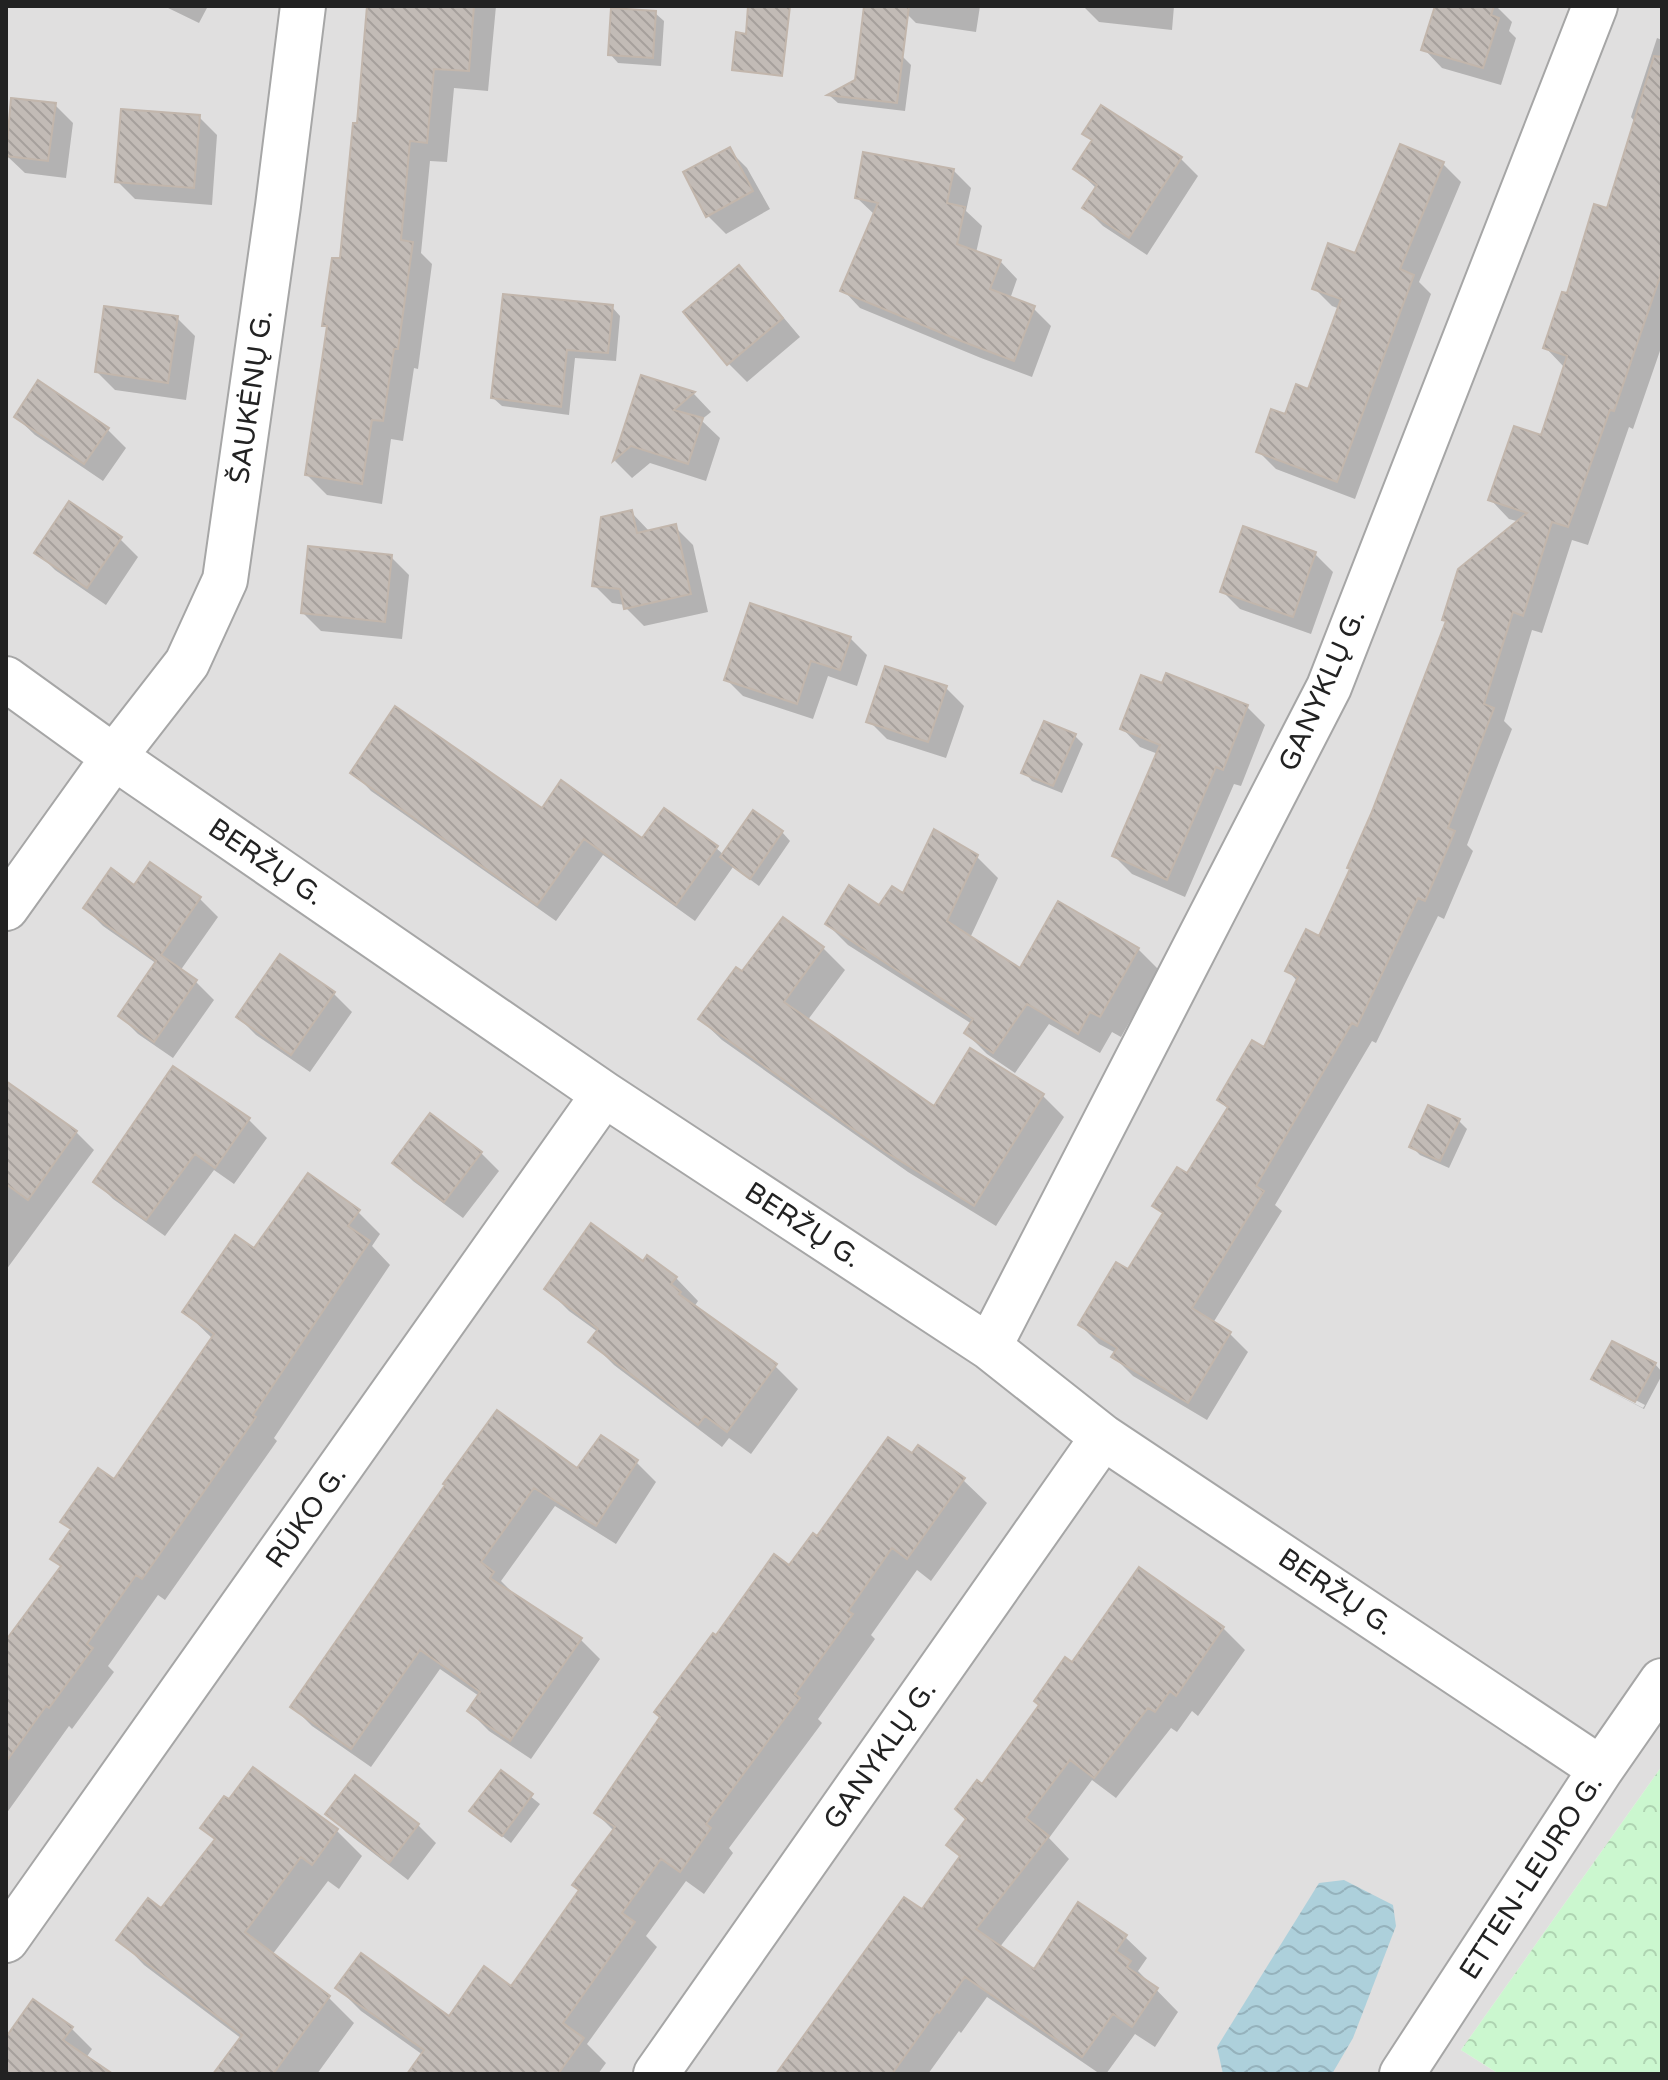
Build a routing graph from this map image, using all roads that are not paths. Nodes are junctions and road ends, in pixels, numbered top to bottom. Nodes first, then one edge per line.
1 (303, 6) edge
2 (1595, 6) edge
3 (6, 679) edge
4 (114, 757) junction
5 (6, 908) edge
6 (604, 1094) junction
7 (989, 1347) junction
8 (1103, 1437) junction
9 (1662, 1681) edge
10 (1601, 1769) junction
11 (6, 1940) edge
12 (656, 2074) edge
13 (1402, 2074) edge

1 - 4 street, ŠAUKĖNŲ G.
2 - 7 street, GANYKLŲ G.
3 - 4 street, BERŽŲ G.
4 - 5 street, ŠAUKĖNŲ G.
4 - 6 street, BERŽŲ G.
6 - 7 street, BERŽŲ G.
6 - 11 street, RŪKO G.
7 - 8 street, BERŽŲ G.
8 - 10 street, BERŽŲ G.
8 - 12 street, GANYKLŲ G.
9 - 10 street, ETTEN-LEURO G.
10 - 13 street, ETTEN-LEURO G.

